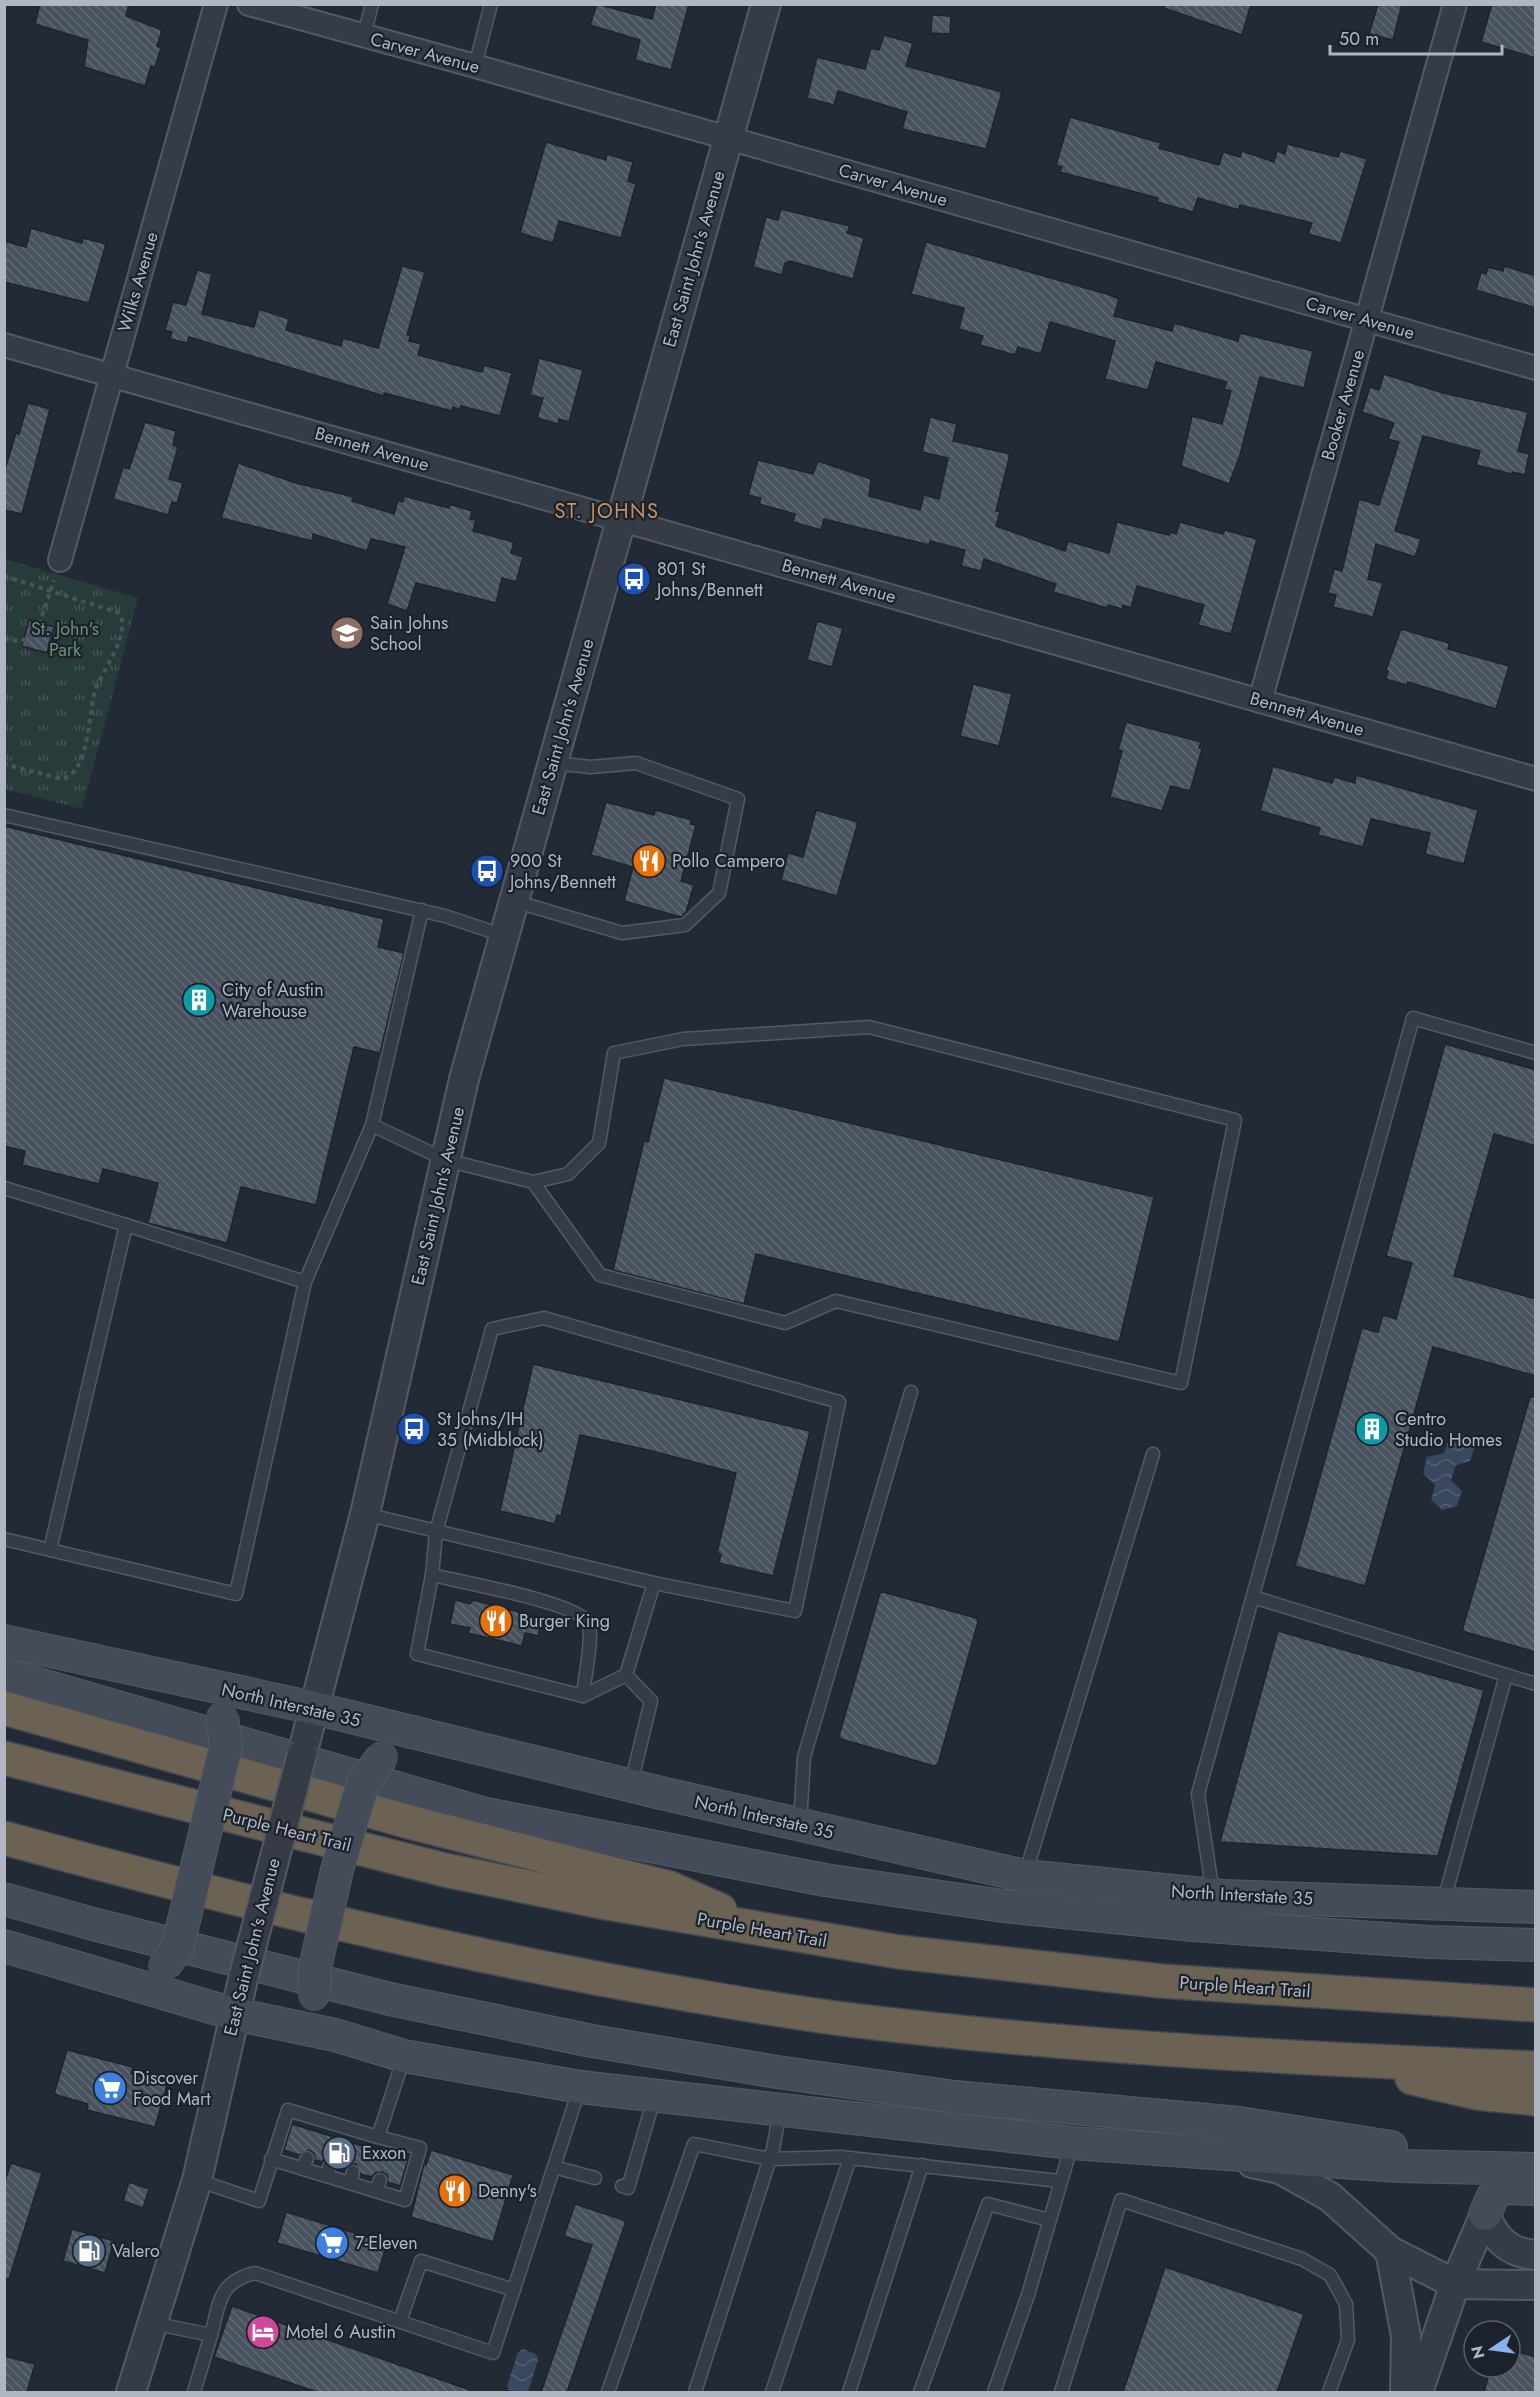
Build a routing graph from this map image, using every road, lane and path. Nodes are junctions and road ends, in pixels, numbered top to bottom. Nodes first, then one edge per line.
1 (216, 4) edge
2 (249, 4) edge
3 (372, 4) edge
4 (491, 4) edge
5 (766, 4) edge
6 (1455, 4) edge
7 (364, 36) junction
8 (475, 66) junction
9 (728, 138) junction
10 (1366, 319) junction
11 (4, 345) edge
12 (1536, 368) edge
13 (112, 375) junction
14 (621, 519) junction
15 (60, 560) dead end
16 (4, 576) edge
17 (51, 589) junction
18 (4, 639) edge
19 (1260, 701) junction
20 (553, 763) junction
21 (4, 764) edge
22 (1536, 779) edge
23 (4, 816) edge
24 (514, 901) junction
25 (422, 910) junction
26 (505, 936) junction
27 (1536, 1053) edge
28 (372, 1125) junction
29 (446, 1160) junction
30 (533, 1182) junction
31 (4, 1188) edge
32 (126, 1225) junction
33 (305, 1281) junction
34 (911, 1392) dead end
35 (1153, 1454) dead end
36 (365, 1514) junction
37 (436, 1532) junction
38 (4, 1539) edge
39 (50, 1550) junction
40 (432, 1575) junction
41 (654, 1583) junction
42 (1253, 1597) junction
43 (4, 1641) edge
44 (4, 1674) edge
45 (626, 1675) junction
46 (1506, 1675) junction
47 (1536, 1684) edge
48 (202, 1686) junction
49 (583, 1696) junction
50 (4, 1708) edge
51 (314, 1708) junction
52 (432, 1738) junction
53 (4, 1758) edge
54 (631, 1786) junction
55 (800, 1825) junction
56 (4, 1838) edge
57 (1025, 1876) junction
58 (1213, 1895) junction
59 (4, 1899) edge
60 (1443, 1904) junction
61 (1536, 1907) edge
62 (768, 1931) junction
63 (4, 1946) edge
64 (1536, 1946) edge
65 (123, 1983) junction
66 (1536, 2005) edge
67 (234, 2014) junction
68 (335, 2035) junction
69 (404, 2056) junction
70 (1331, 2060) junction
71 (1536, 2068) edge
72 (580, 2087) junction
73 (655, 2095) junction
74 (1536, 2099) edge
75 (780, 2110) junction
76 (378, 2137) junction
77 (1072, 2143) junction
78 (1206, 2153) junction
79 (850, 2158) junction
80 (271, 2159) junction
81 (770, 2159) junction
82 (922, 2165) junction
83 (554, 2167) junction
84 (1525, 2168) edge
85 (595, 2178) dead end
86 (197, 2180) junction
87 (1060, 2181) junction
88 (621, 2186) dead end
89 (1536, 2189) edge
90 (1485, 2214) junction
91 (1049, 2220) junction
92 (1390, 2251) junction
93 (1536, 2255) edge
94 (1455, 2284) junction
95 (1536, 2285) edge
96 (514, 2290) junction
97 (400, 2321) junction
98 (152, 2323) junction
99 (211, 2335) junction
100 (131, 2392) edge
101 (194, 2392) edge
102 (608, 2392) edge
103 (695, 2392) edge
104 (772, 2392) edge
105 (849, 2392) edge
106 (920, 2392) edge
107 (994, 2392) edge
108 (1061, 2392) edge
109 (1329, 2392) edge
110 (1405, 2392) edge
111 (1418, 2392) edge

1 - 13 street, Wilks Avenue
2 - 7 street, Carver Avenue
3 - 7 lane
4 - 8 lane
5 - 9 street, East Saint John's Avenue
6 - 10 street, Booker Avenue
7 - 8 street, Carver Avenue
8 - 9 street, Carver Avenue
9 - 10 street, Carver Avenue
9 - 14 street, East Saint John's Avenue
10 - 12 street, Carver Avenue
10 - 19 street, Booker Avenue
11 - 13 street, Bennett Avenue
13 - 14 street, Bennett Avenue
13 - 15 street, Wilks Avenue
14 - 19 street, Bennett Avenue
14 - 20 street, East Saint John's Avenue
16 - 17 path
17 - 18 path
17 - 21 path
19 - 22 street, Bennett Avenue
20 - 24 street, East Saint John's Avenue
20 - 24 lane
23 - 25 lane
24 - 26 street, East Saint John's Avenue
25 - 26 lane
25 - 28 lane
26 - 29 street, East Saint John's Avenue
27 - 42 lane
28 - 29 lane
28 - 33 lane
29 - 30 lane
29 - 36 street, East Saint John's Avenue
30 - 30 lane
31 - 32 lane
32 - 33 lane
32 - 39 lane
33 - 39 lane
34 - 55 lane
35 - 57 lane
36 - 37 lane
36 - 51 street, East Saint John's Avenue
37 - 40 lane
37 - 41 lane
37 - 41 lane
38 - 39 lane
40 - 49 lane
40 - 49 lane
41 - 45 lane
42 - 46 lane
42 - 58 lane
43 - 48 main road, North Interstate 35
44 - 64 main road
45 - 49 lane
45 - 54 lane
46 - 47 lane
46 - 60 lane
48 - 51 main road, North Interstate 35
48 - 65 main road, bridge
50 - 62 highway
51 - 52 main road, North Interstate 35
51 - 67 street, East Saint John's Avenue, bridge
52 - 54 main road, North Interstate 35
52 - 68 main road, bridge
53 - 62 highway, Purple Heart Trail
54 - 55 main road, North Interstate 35
55 - 57 main road, North Interstate 35
56 - 70 highway
57 - 58 main road, North Interstate 35
58 - 60 main road, North Interstate 35
59 - 84 main road
60 - 61 main road, North Interstate 35
62 - 66 highway, Purple Heart Trail
63 - 65 main road
65 - 67 main road
67 - 68 main road
67 - 86 street, East Saint John's Avenue
68 - 69 main road
69 - 72 main road
69 - 76 lane
70 - 71 highway
70 - 74 highway
72 - 73 main road
72 - 83 lane
73 - 75 main road
73 - 88 lane
75 - 77 main road
75 - 81 lane
76 - 80 lane
76 - 80 lane
77 - 78 main road
77 - 87 lane
78 - 84 main road
78 - 92 street
79 - 81 lane
79 - 82 lane
79 - 104 lane
80 - 86 lane
81 - 102 lane
81 - 103 lane
82 - 87 lane
82 - 105 lane
83 - 85 lane
83 - 96 lane
86 - 98 street, East Saint John's Avenue
87 - 91 lane
89 - 90 main road
90 - 93 street
90 - 94 street
91 - 106 lane
91 - 107 lane
92 - 94 street
92 - 110 street
94 - 95 street
94 - 111 street
96 - 97 lane
96 - 97 lane
97 - 99 lane
98 - 99 lane
98 - 100 street, East Saint John's Avenue
99 - 101 lane
108 - 109 lane

